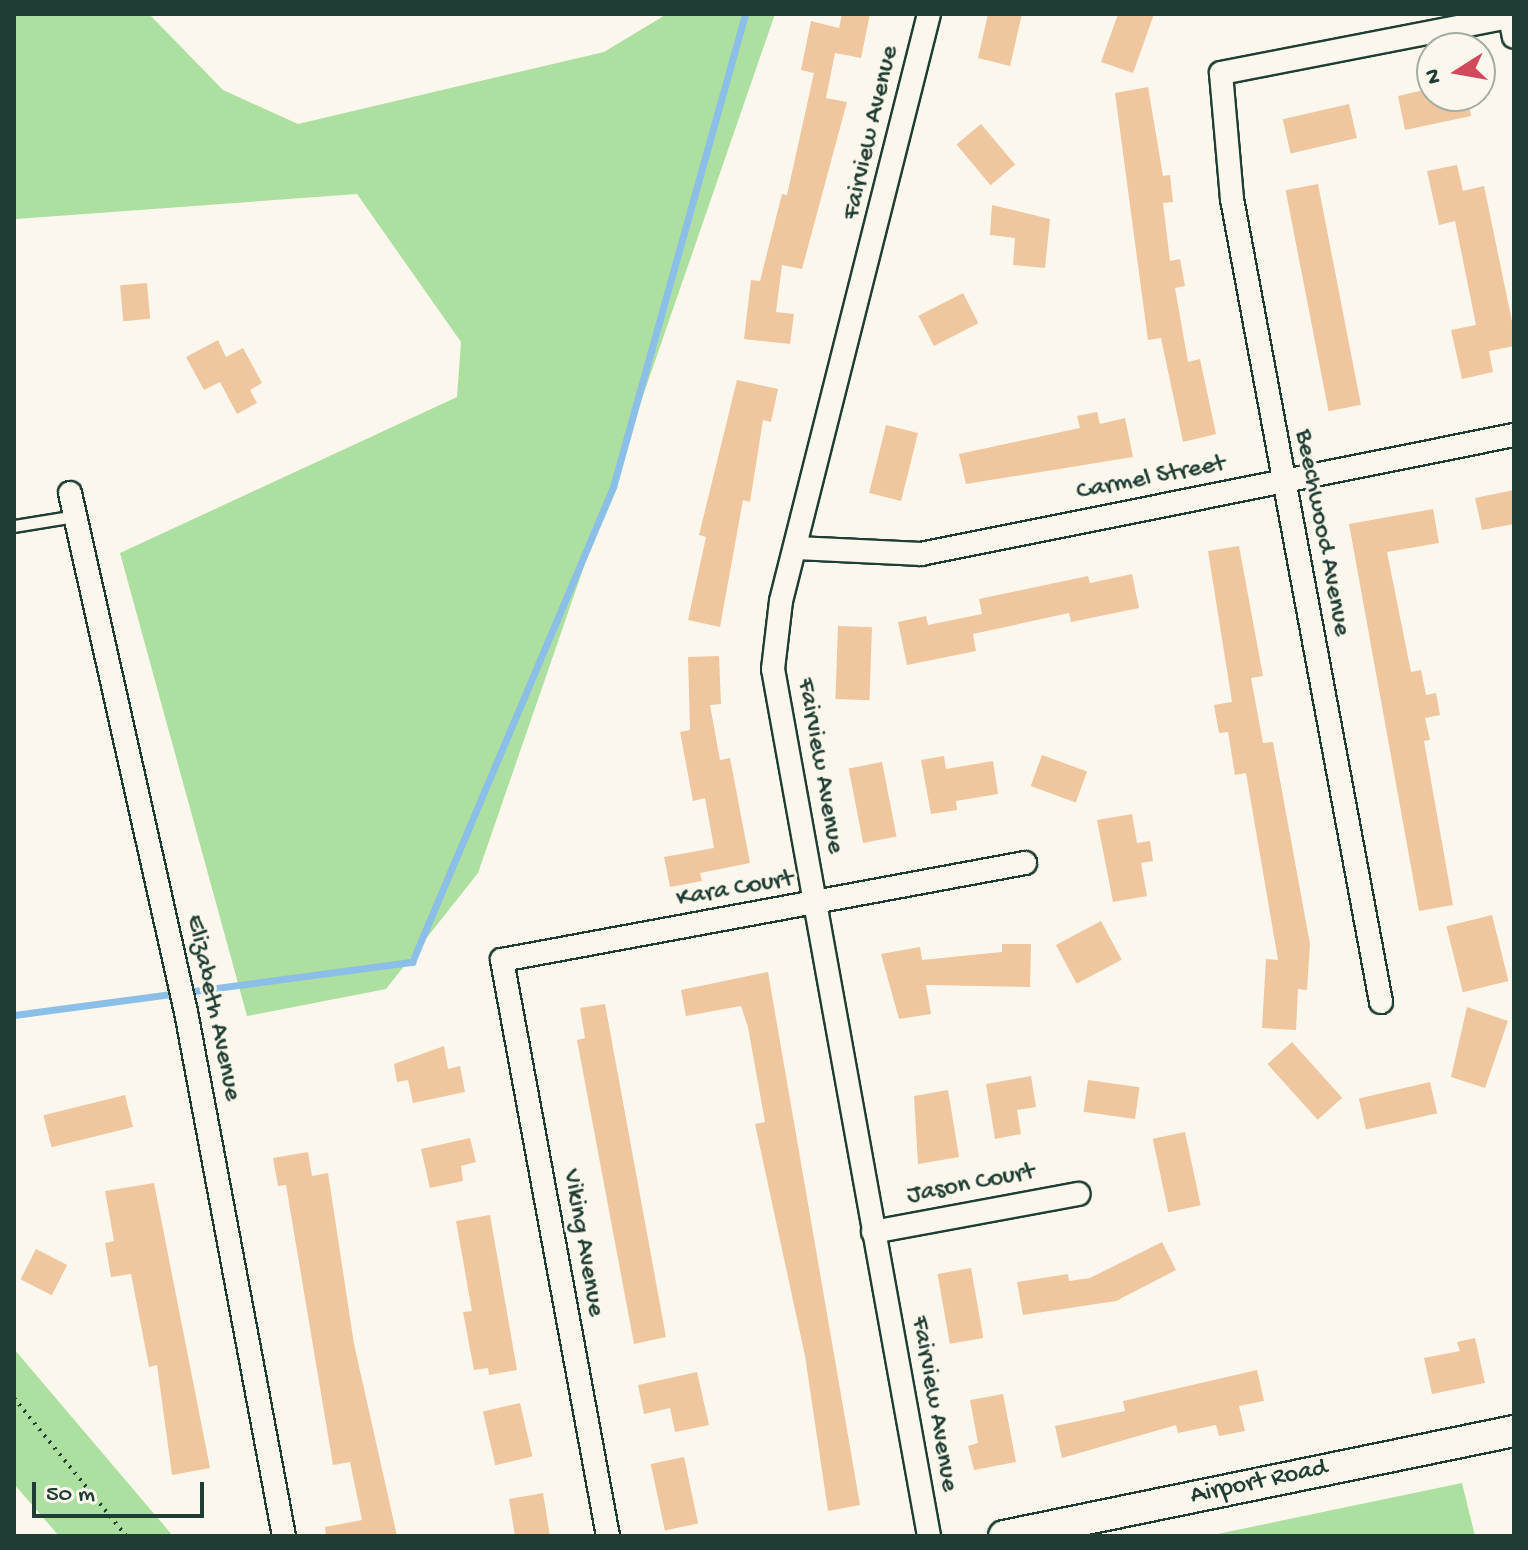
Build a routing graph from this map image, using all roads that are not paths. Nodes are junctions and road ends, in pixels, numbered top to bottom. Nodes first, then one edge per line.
1 (929, 14) edge
2 (1513, 24) edge
3 (1514, 435) edge
4 (1282, 481) junction
5 (70, 493) dead end
6 (75, 516) junction
7 (14, 526) edge
8 (797, 548) junction
9 (1025, 863) dead end
10 (815, 904) junction
11 (502, 960) joint
12 (1381, 1002) dead end
13 (1079, 1194) dead end
14 (873, 1232) junction
15 (1514, 1431) edge
16 (284, 1536) edge
17 (608, 1536) edge
18 (929, 1536) edge
19 (1004, 1536) edge

1 - 8 street, Fairview Avenue
2 - 4 street, Beechwood Avenue
3 - 4 street, Carmel Street
4 - 8 street, Carmel Street
4 - 12 street, Beechwood Avenue
5 - 6 street, Elizabeth Avenue
6 - 7 lane
6 - 16 street, Elizabeth Avenue
8 - 10 street, Fairview Avenue
9 - 10 street, Kara Court
10 - 11 street, Kara Court
10 - 14 street, Fairview Avenue
11 - 17 street, Viking Avenue
13 - 14 street, Jason Court
14 - 18 street, Fairview Avenue
15 - 19 main road, Airport Road

